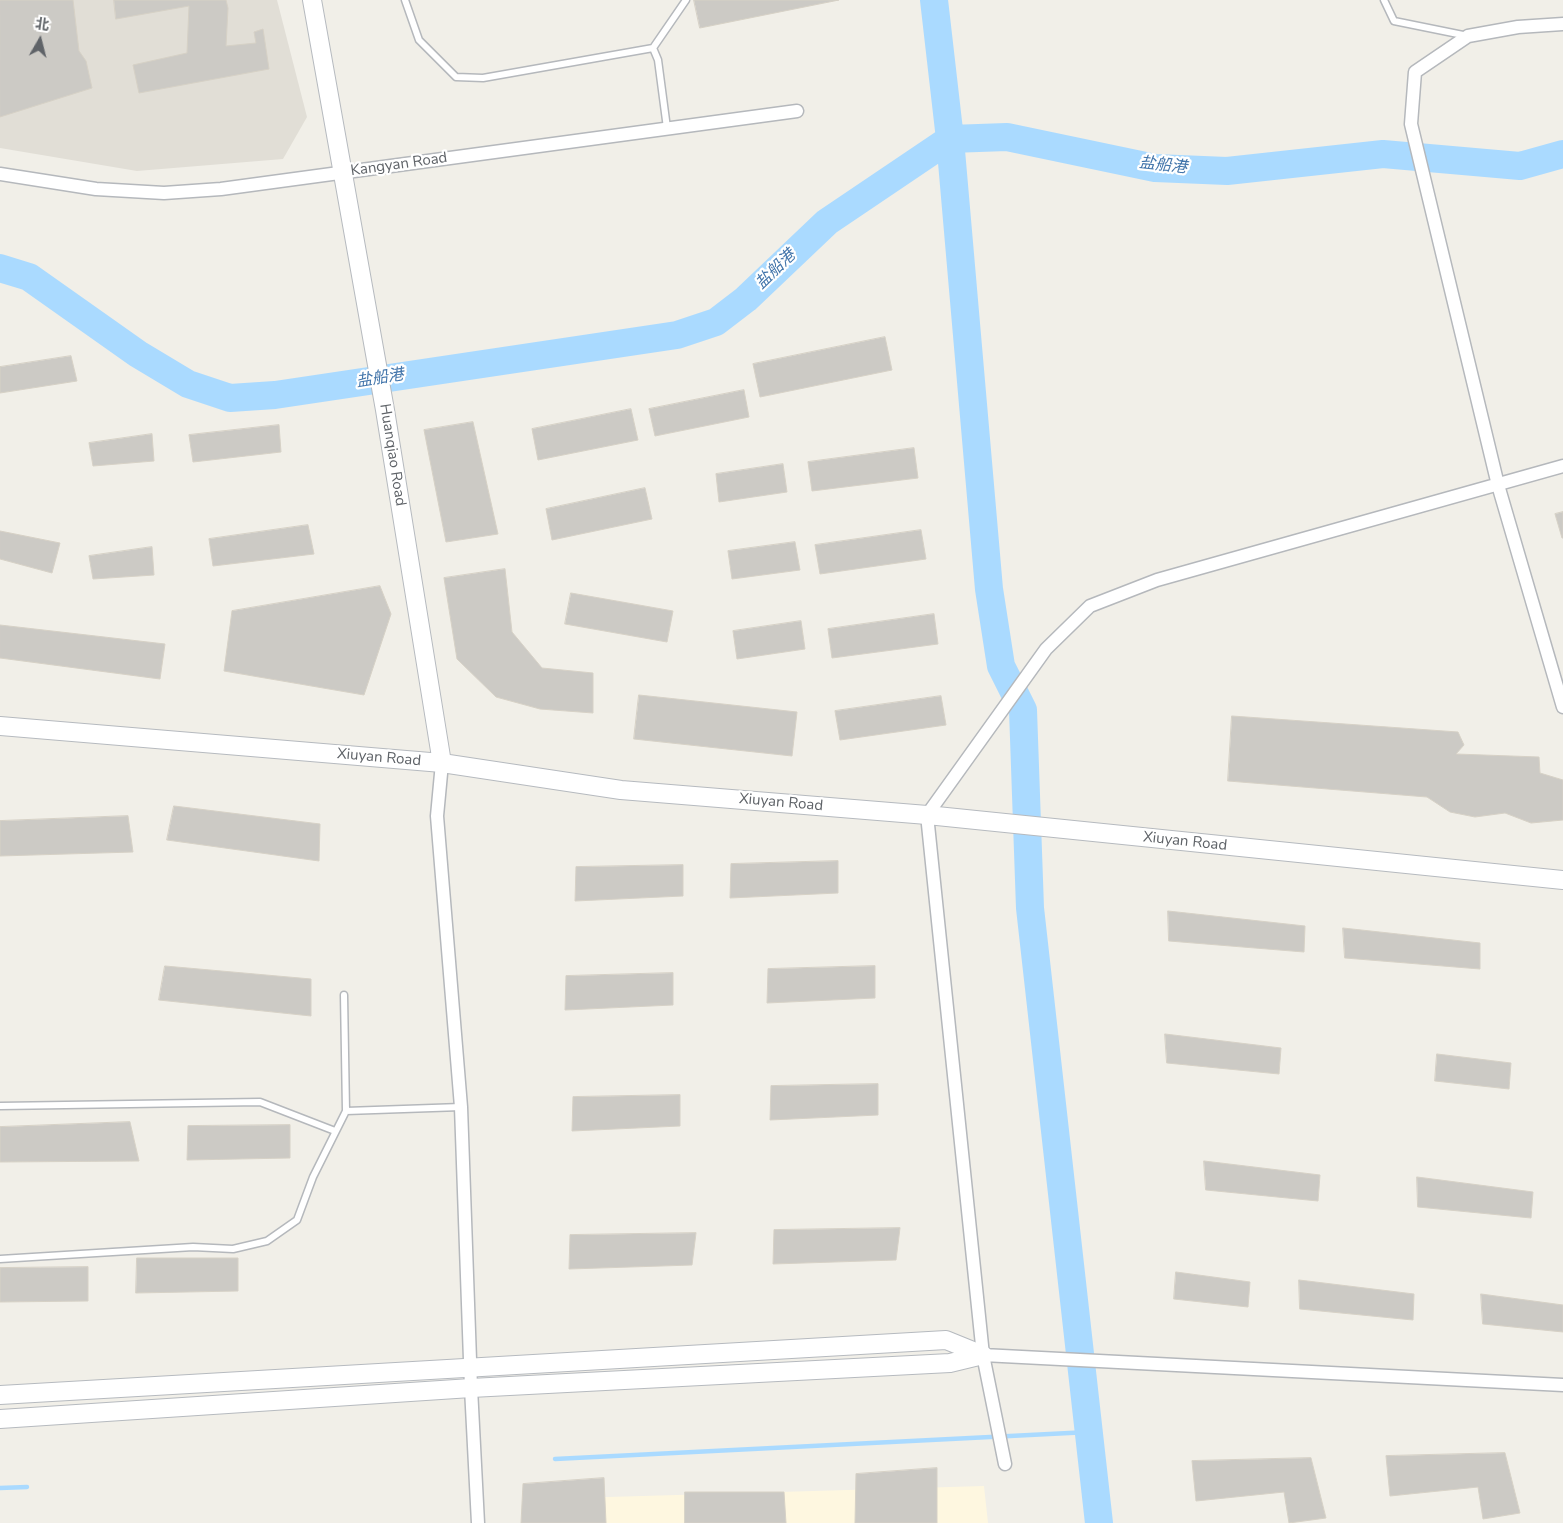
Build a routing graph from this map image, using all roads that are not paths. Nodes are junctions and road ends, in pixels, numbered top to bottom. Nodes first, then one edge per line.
1 (312, 0) edge
2 (405, 0) edge
3 (686, 0) edge
4 (1384, 0) edge
5 (1563, 24) edge
6 (1468, 36) junction
7 (653, 48) junction
8 (797, 111) dead end
9 (667, 128) junction
10 (342, 173) junction
11 (0, 174) edge
12 (1563, 466) edge
13 (1498, 485) junction
14 (1563, 707) edge
15 (0, 726) edge
16 (442, 763) junction
17 (927, 815) junction
18 (1563, 880) edge
19 (344, 995) dead end
20 (0, 1106) edge
21 (461, 1107) junction
22 (346, 1111) junction
23 (335, 1131) junction
24 (0, 1258) edge
25 (983, 1355) junction
26 (470, 1368) junction
27 (1563, 1385) edge
28 (471, 1388) junction
29 (0, 1395) edge
30 (0, 1419) edge
31 (1005, 1464) dead end
32 (478, 1523) edge

1 - 10 street, Huanqiao Road
2 - 7 lane
3 - 7 lane
4 - 6 lane
5 - 6 street
6 - 13 street
7 - 9 lane
8 - 9 street, Kangyan Road
9 - 10 street, Kangyan Road
10 - 11 street, Kangyan Road
10 - 16 street, Huanqiao Road
12 - 13 street
13 - 14 street
13 - 17 street
15 - 16 street, Xiuyan Road
16 - 17 street, Xiuyan Road
16 - 21 street
17 - 18 street, Xiuyan Road
17 - 25 street
19 - 22 lane
20 - 23 lane
21 - 22 lane
21 - 26 street
22 - 23 lane
23 - 24 lane
25 - 26 street
25 - 27 street
25 - 28 street
25 - 31 street
26 - 28 street
26 - 29 street
28 - 30 street
28 - 32 street

